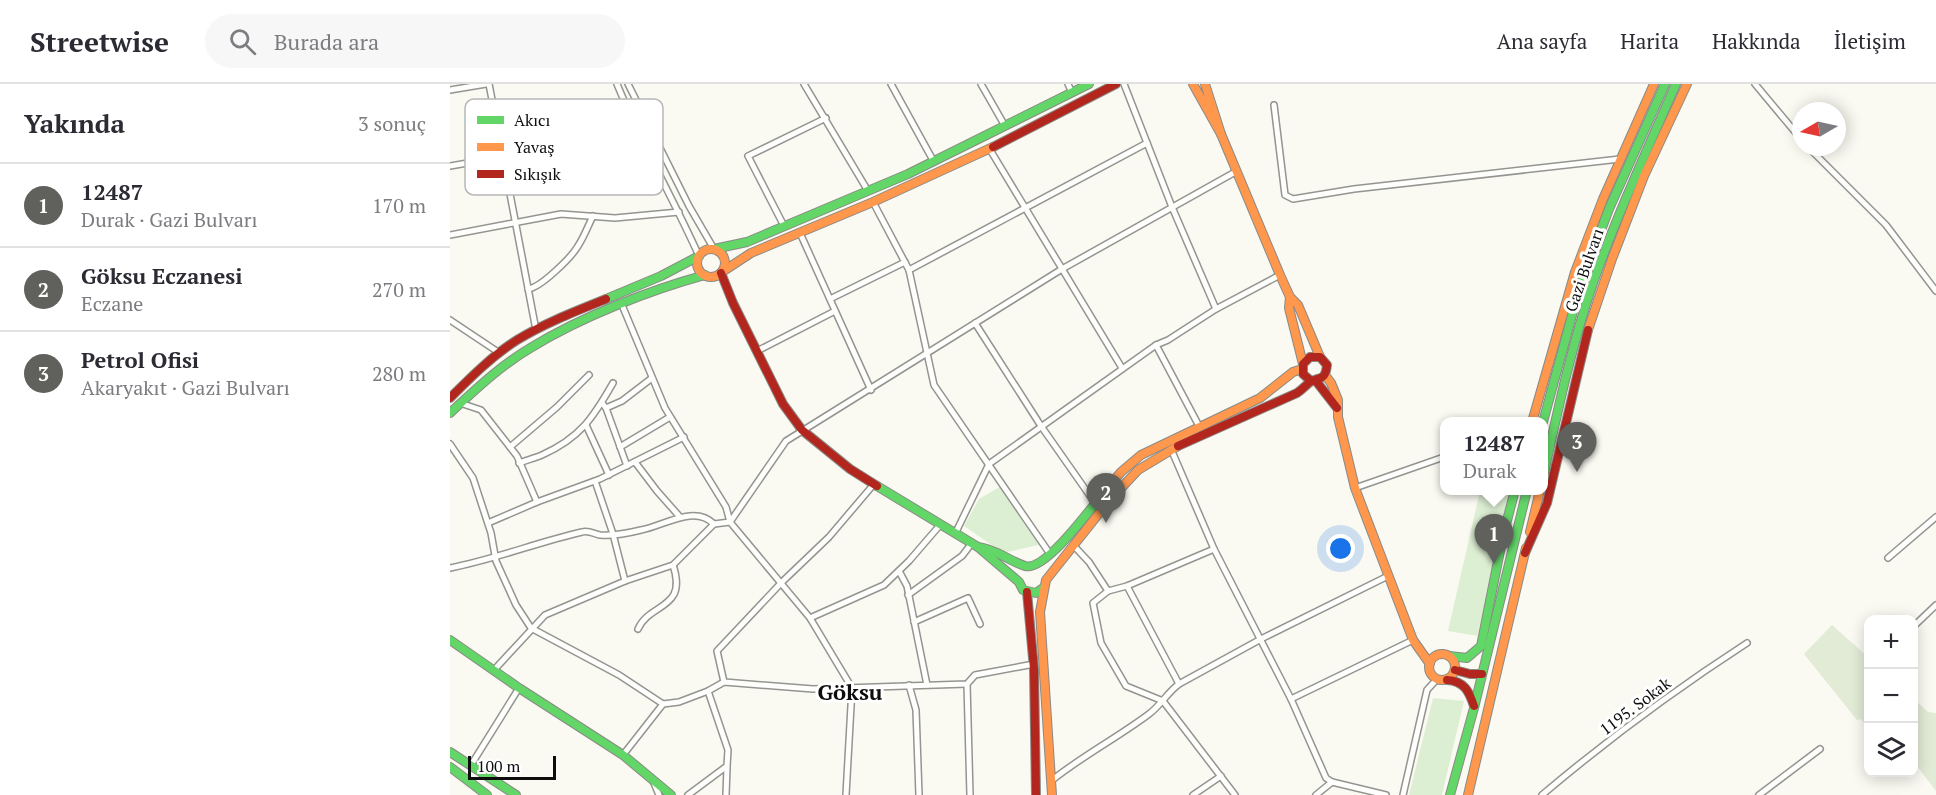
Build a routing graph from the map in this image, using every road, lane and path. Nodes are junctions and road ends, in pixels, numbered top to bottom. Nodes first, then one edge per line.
1 (487, 84) edge
2 (617, 84) edge
3 (628, 84) edge
4 (804, 84) edge
5 (891, 84) edge
6 (981, 84) edge
7 (1068, 84) edge
8 (1089, 84) edge
9 (1116, 84) edge
10 (1124, 84) edge
11 (1193, 84) edge
12 (1205, 84) edge
13 (1654, 84) edge
14 (1665, 84) edge
15 (1676, 84) edge
16 (1687, 84) edge
17 (1755, 84) edge
18 (450, 90) edge
19 (1072, 93) junction
20 (490, 99) edge
21 (623, 99) edge
22 (635, 99) edge
23 (1274, 105) dead end
24 (826, 118) junction
25 (1005, 126) junction
26 (1792, 128) edge
27 (1221, 134) junction
28 (1147, 143) junction
29 (989, 148) junction
30 (663, 156) edge
31 (1817, 156) edge
32 (1620, 159) junction
33 (934, 162) junction
34 (465, 163) edge
35 (450, 166) edge
36 (1237, 171) junction
37 (663, 181) edge
38 (868, 191) junction
39 (509, 195) edge
40 (873, 202) junction
41 (1025, 207) junction
42 (1172, 207) junction
43 (679, 212) junction
44 (593, 216) junction
45 (514, 223) junction
46 (784, 226) junction
47 (800, 233) junction
48 (450, 235) edge
49 (714, 249) junction
50 (699, 256) junction
51 (905, 262) junction
52 (1062, 269) junction
53 (909, 270) junction
54 (715, 274) junction
55 (1280, 275) junction
56 (528, 289) junction
57 (1936, 291) edge
58 (1290, 297) junction
59 (830, 299) junction
60 (622, 304) junction
61 (1216, 309) junction
62 (835, 311) junction
63 (450, 320) edge
64 (975, 323) junction
65 (536, 330) junction
66 (1156, 345) junction
67 (757, 351) junction
68 (498, 352) junction
69 (927, 353) junction
70 (1320, 357) junction
71 (1302, 366) junction
72 (1122, 368) junction
73 (589, 375) dead end
74 (1325, 375) junction
75 (652, 378) junction
76 (1314, 381) junction
77 (613, 383) dead end
78 (871, 390) junction
79 (450, 398) edge
80 (460, 403) junction
81 (604, 405) junction
82 (1337, 408) junction
83 (450, 413) edge
84 (670, 417) junction
85 (1533, 417) edge
86 (1544, 417) edge
87 (586, 425) junction
88 (1041, 426) junction
89 (1198, 426) junction
90 (802, 430) junction
91 (684, 438) junction
92 (450, 444) edge
93 (510, 447) junction
94 (620, 447) junction
95 (1171, 449) junction
96 (1548, 456) edge
97 (1440, 458) edge
98 (635, 462) junction
99 (519, 463) junction
100 (989, 464) junction
101 (627, 466) junction
102 (609, 475) junction
103 (595, 481) junction
104 (874, 484) junction
105 (1355, 488) junction
106 (1514, 495) edge
107 (1526, 495) edge
108 (1539, 495) edge
109 (537, 502) junction
110 (1095, 503) junction
111 (1936, 517) edge
112 (680, 518) junction
113 (730, 522) junction
114 (488, 523) junction
115 (714, 524) junction
116 (940, 525) junction
117 (613, 534) junction
118 (955, 534) junction
119 (975, 545) junction
120 (1074, 546) junction
121 (1214, 549) junction
122 (1525, 553) junction
123 (1050, 554) junction
124 (496, 558) junction
125 (1888, 558) dead end
126 (673, 565) junction
127 (1031, 567) junction
128 (450, 568) edge
129 (899, 571) junction
130 (1388, 576) junction
131 (625, 581) junction
132 (782, 582) junction
133 (1019, 582) junction
134 (1044, 584) junction
135 (1127, 586) junction
136 (1108, 591) junction
137 (1027, 592) junction
138 (909, 595) junction
139 (1936, 606) edge
140 (810, 618) junction
141 (914, 622) junction
142 (1918, 622) edge
143 (980, 624) dead end
144 (531, 628) junction
145 (638, 629) dead end
146 (1261, 639) junction
147 (450, 640) edge
148 (1413, 640) junction
149 (1747, 643) dead end
150 (1422, 651) junction
151 (1445, 655) junction
152 (1034, 664) junction
153 (1430, 664) junction
154 (494, 670) junction
155 (1455, 670) junction
156 (1482, 674) junction
157 (1446, 680) junction
158 (724, 682) junction
159 (927, 684) junction
160 (967, 684) junction
161 (1179, 684) junction
162 (909, 685) junction
163 (519, 688) junction
164 (852, 688) junction
165 (708, 691) junction
166 (1291, 699) junction
167 (1163, 701) junction
168 (663, 704) junction
169 (1474, 708) junction
170 (1482, 735) junction
171 (1820, 749) dead end
172 (450, 752) edge
173 (624, 755) junction
174 (471, 765) junction
175 (727, 766) junction
176 (450, 767) edge
177 (1221, 776) junction
178 (652, 780) junction
179 (1051, 781) junction
180 (1332, 782) junction
181 (1450, 794) edge
182 (487, 795) edge
183 (516, 795) edge
184 (659, 795) edge
185 (671, 795) edge
186 (688, 795) edge
187 (726, 795) edge
188 (846, 795) edge
189 (919, 795) edge
190 (970, 795) edge
191 (1036, 795) edge
192 (1052, 795) edge
193 (1193, 795) edge
194 (1235, 795) edge
195 (1316, 795) edge
196 (1386, 795) edge
197 (1403, 795) edge
198 (1468, 795) edge
199 (1473, 795) edge
200 (1542, 795) edge
201 (1759, 795) edge

1 - 18 street
1 - 20 street
2 - 21 street
3 - 22 street
4 - 24 street
5 - 33 street
6 - 25 street
7 - 19 street
8 - 19 main road
9 - 29 main road
10 - 28 street
11 - 27 main road
12 - 27 main road
13 - 32 main road
14 - 86 main road, Gazi Bulvarı
15 - 96 main road, Gazi Bulvarı
16 - 122 main road
17 - 26 street
19 - 25 main road
23 - 32 street
24 - 38 street
24 - 46 street
25 - 33 main road
27 - 36 main road
28 - 41 street
28 - 42 street
29 - 40 main road
29 - 41 street
30 - 49 street
31 - 57 street
32 - 85 main road
33 - 38 main road
34 - 35 street
36 - 42 street
36 - 55 main road
37 - 43 street
38 - 46 main road
39 - 45 street
40 - 47 main road
40 - 51 street
41 - 52 street
41 - 53 street
42 - 52 street
42 - 61 street
43 - 44 street
43 - 50 street
44 - 45 street
44 - 56 street
45 - 48 street
45 - 56 street
46 - 49 main road
47 - 54 main road
47 - 59 street
49 - 50 main road
49 - 54 main road
50 - 54 main road
50 - 65 main road
51 - 53 street
51 - 59 street
52 - 64 street
52 - 72 street
53 - 69 street
54 - 60 main road
54 - 67 main road
55 - 58 main road
55 - 61 street
56 - 65 street
58 - 70 main road
58 - 71 main road
59 - 62 street
60 - 75 street
60 - 80 main road
61 - 66 street
62 - 67 street
62 - 78 street
63 - 68 street
64 - 69 street
64 - 88 street
65 - 68 main road
66 - 72 street
66 - 89 street
67 - 90 main road
68 - 79 main road
69 - 78 street
69 - 100 street
70 - 71 main road
70 - 74 main road
71 - 76 main road
71 - 89 main road
72 - 88 street
73 - 93 street
74 - 76 main road
74 - 82 main road
75 - 81 street
75 - 84 street
76 - 82 main road
76 - 95 main road
77 - 81 street
78 - 90 street
80 - 83 main road
80 - 93 street
81 - 87 street
81 - 94 street
82 - 105 main road
84 - 91 street
84 - 94 street
87 - 99 street
87 - 102 street
88 - 100 street
88 - 110 street
89 - 110 main road
90 - 104 main road
90 - 113 street
91 - 98 street
91 - 113 street
92 - 114 street
93 - 99 street
94 - 101 street
95 - 120 main road
95 - 121 street
97 - 105 street
98 - 101 street
98 - 112 street
99 - 109 street
100 - 118 street
100 - 123 street
101 - 102 street
102 - 103 street
103 - 109 street
103 - 117 street
104 - 116 main road
104 - 132 street
105 - 130 main road
106 - 151 main road
107 - 156 main road
108 - 122 main road
109 - 114 street
110 - 123 main road
111 - 125 street
112 - 115 street
112 - 117 street
113 - 115 street
113 - 132 street
114 - 124 street
115 - 126 street
116 - 118 main road
116 - 129 street
117 - 124 street
117 - 131 street
118 - 119 main road
119 - 127 main road
119 - 133 main road
119 - 138 street
120 - 134 main road
120 - 136 street
121 - 135 street
121 - 146 street
122 - 170 main road
123 - 127 main road
124 - 128 street
124 - 144 street
126 - 131 street
126 - 145 street
127 - 133 main road
127 - 134 main road
129 - 138 street
129 - 140 street
130 - 146 street
130 - 148 main road
131 - 144 street
132 - 140 street
132 - 158 street
133 - 137 main road
134 - 137 main road
134 - 179 main road
135 - 136 street
135 - 161 street
136 - 167 street
137 - 152 main road
138 - 141 street
139 - 142 street
140 - 164 street
141 - 143 street
141 - 159 street
144 - 154 street
144 - 168 street
146 - 161 street
146 - 166 street
147 - 154 main road
148 - 150 main road
148 - 166 street
149 - 200 street, 1195. Sokak
150 - 151 main road
150 - 153 main road
151 - 153 main road
151 - 155 main road
152 - 160 street
152 - 191 main road
153 - 157 main road
154 - 163 main road
155 - 156 main road
155 - 157 main road
156 - 169 main road
157 - 169 main road
157 - 197 street
158 - 164 street
158 - 165 street
159 - 160 street
159 - 162 street
160 - 190 street
161 - 167 street
162 - 164 street
162 - 189 street
163 - 173 main road
163 - 174 street
164 - 188 street
165 - 168 street
165 - 175 street
166 - 180 street
167 - 177 street
167 - 179 street
168 - 173 street
169 - 181 main road
170 - 198 main road
170 - 199 main road
171 - 201 street
172 - 174 main road
173 - 178 main road
174 - 183 main road
175 - 186 street
175 - 187 street
176 - 182 main road
177 - 193 street
177 - 194 street
178 - 184 street
178 - 185 main road
179 - 192 main road
180 - 195 street
180 - 196 street

